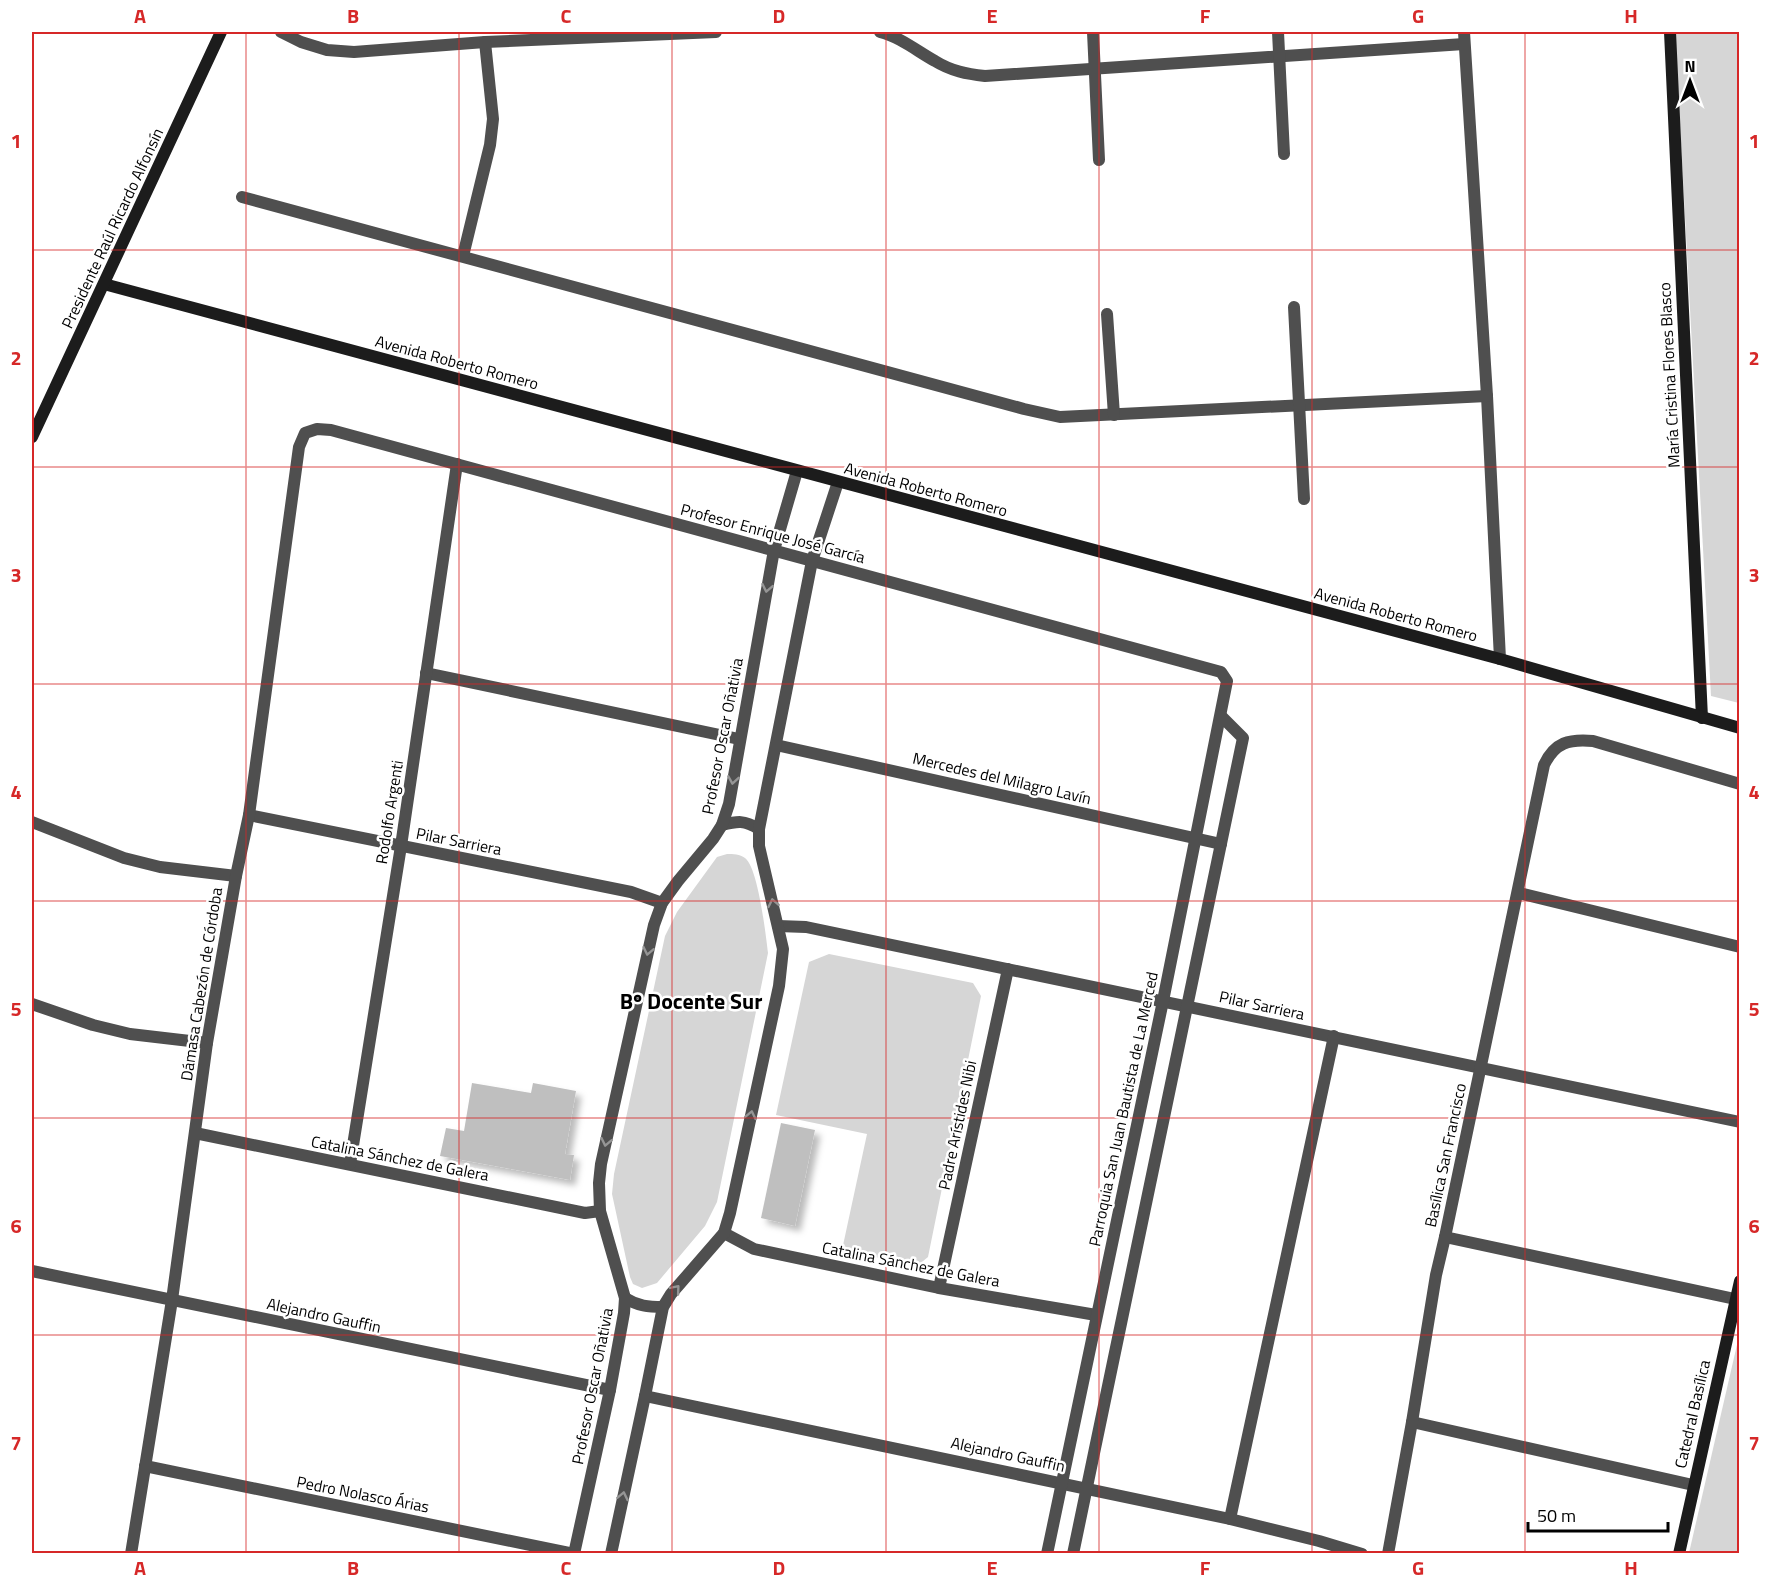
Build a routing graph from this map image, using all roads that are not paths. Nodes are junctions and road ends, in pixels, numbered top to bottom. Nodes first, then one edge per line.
1 (221, 32) edge
2 (281, 32) edge
3 (716, 32) edge
4 (880, 32) edge
5 (1093, 32) edge
6 (1278, 32) edge
7 (1670, 32) edge
8 (1464, 38) edge
9 (485, 42) junction
10 (1279, 57) junction
11 (1095, 69) junction
12 (1284, 153) dead end
13 (1100, 160) dead end
14 (242, 197) dead end
15 (463, 256) junction
16 (104, 284) junction
17 (1294, 307) dead end
18 (1107, 314) dead end
19 (1487, 396) junction
20 (1299, 406) junction
21 (1114, 415) junction
22 (317, 429) joint
23 (32, 438) edge
24 (457, 464) junction
25 (797, 471) junction
26 (838, 482) junction
27 (1304, 499) dead end
28 (774, 550) junction
29 (812, 561) junction
30 (1500, 659) junction
31 (1221, 672) joint
32 (426, 673) junction
33 (1221, 716) junction
34 (1702, 718) junction
35 (1740, 728) edge
36 (739, 739) junction
37 (776, 745) junction
38 (1740, 784) edge
39 (249, 815) junction
40 (32, 822) edge
41 (722, 825) junction
42 (759, 829) junction
43 (1195, 838) junction
44 (1221, 844) junction
45 (401, 846) junction
46 (236, 876) junction
47 (1519, 893) junction
48 (662, 903) junction
49 (778, 926) junction
50 (1740, 947) edge
51 (1008, 969) junction
52 (1162, 1001) junction
53 (32, 1004) edge
54 (1187, 1006) junction
55 (1334, 1036) junction
56 (207, 1043) junction
57 (1480, 1068) junction
58 (1740, 1122) edge
59 (195, 1133) junction
60 (350, 1164) junction
61 (600, 1211) junction
62 (724, 1233) junction
63 (1445, 1237) junction
64 (32, 1271) edge
65 (1740, 1281) edge
66 (939, 1288) junction
67 (625, 1298) junction
68 (1735, 1299) junction
69 (172, 1300) junction
70 (663, 1307) junction
71 (1096, 1315) junction
72 (610, 1390) junction
73 (645, 1396) junction
74 (1412, 1422) junction
75 (145, 1466) junction
76 (1061, 1482) junction
77 (1693, 1485) junction
78 (1087, 1488) junction
79 (1230, 1519) junction
80 (131, 1554) edge
81 (574, 1554) edge
82 (611, 1554) edge
83 (1047, 1554) edge
84 (1073, 1554) edge
85 (1362, 1554) edge
86 (1388, 1554) edge
87 (1678, 1554) edge

1 - 16 main road, Presidente Raúl Ricardo Alfonsín
2 - 9 street
3 - 9 street
4 - 11 street
5 - 11 street
6 - 10 street
7 - 34 main road, María Cristina Flores Blasco
8 - 10 street
8 - 19 street
9 - 15 street
10 - 11 street
10 - 12 street
11 - 13 street
14 - 15 street
15 - 21 street
16 - 23 main road, Presidente Raúl Ricardo Alfonsín
16 - 25 main road, Avenida Roberto Romero
17 - 20 street
18 - 21 street
19 - 20 street
19 - 30 street
20 - 21 street
20 - 27 street
22 - 24 street, Profesor Enrique José García
22 - 39 street, Dámasa Cabezón de Córdoba
24 - 28 street, Profesor Enrique José García
24 - 32 street, Rodolfo Argenti
25 - 26 main road, Avenida Roberto Romero
25 - 28 street, Profesor Oscar Oñativia
26 - 29 street
26 - 30 main road, Avenida Roberto Romero
28 - 29 street, Profesor Enrique José García
28 -> 36 street, Profesor Oscar Oñativia
29 - 31 street, Profesor Enrique José García
29 - 37 street
30 - 34 main road, Avenida Roberto Romero
31 - 33 street, Parroquia San Juan Bautista de La Merced
32 - 36 street
32 - 45 street, Rodolfo Argenti
33 - 43 street, Parroquia San Juan Bautista de La Merced
33 - 44 street
34 - 35 main road, Avenida Roberto Romero
36 -> 41 street, Profesor Oscar Oñativia
37 - 42 street
37 - 43 street, Mercedes del Milagro Lavín
38 - 47 street, Basílica San Francisco
39 - 45 street, Pilar Sarriera
39 - 46 street, Dámasa Cabezón de Córdoba
40 - 46 street
41 - 42 street
41 - 48 street, Profesor Oscar Oñativia
49 -> 42 street
43 - 44 street, Mercedes del Milagro Lavín
43 - 52 street, Parroquia San Juan Bautista de La Merced
44 - 54 street
45 - 48 street, Pilar Sarriera
45 - 60 street, Rodolfo Argenti
46 - 56 street, Dámasa Cabezón de Córdoba
47 - 50 street
47 - 57 street, Basílica San Francisco
48 -> 61 street, Profesor Oscar Oñativia
49 - 51 street, Pilar Sarriera
62 -> 49 street
51 - 52 street, Pilar Sarriera
51 - 66 street, Padre Arístides Nibi
52 - 54 street, Pilar Sarriera
52 - 71 street, Parroquia San Juan Bautista de La Merced
53 - 56 street
54 - 55 street, Pilar Sarriera
54 - 78 street
55 - 57 street, Pilar Sarriera
55 - 79 street
56 - 59 street, Dámasa Cabezón de Córdoba
57 - 58 street, Pilar Sarriera
57 - 63 street, Basílica San Francisco
59 - 60 street, Catalina Sánchez de Galera
59 - 69 street, Dámasa Cabezón de Córdoba
60 - 61 street, Catalina Sánchez de Galera
61 - 67 street, Profesor Oscar Oñativia
62 - 66 street, Catalina Sánchez de Galera
70 -> 62 street
63 - 68 street
63 - 74 street, Basílica San Francisco
64 - 69 street, Alejandro Gauffin
65 - 68 main road, Catedral Basílica
66 - 71 street, Catalina Sánchez de Galera
67 - 70 street
67 - 72 street, Profesor Oscar Oñativia
68 - 77 main road, Catedral Basílica
69 - 72 street, Alejandro Gauffin
69 - 75 street, Dámasa Cabezón de Córdoba
70 - 73 street
71 - 76 street, Parroquia San Juan Bautista de La Merced
72 - 81 street, Profesor Oscar Oñativia
73 - 76 street, Alejandro Gauffin
82 -> 73 street
74 - 77 street
74 - 86 street, Basílica San Francisco
75 - 80 street, Dámasa Cabezón de Córdoba
75 - 81 street, Pedro Nolasco Árias
76 - 78 street, Alejandro Gauffin
76 - 83 street, Parroquia San Juan Bautista de La Merced
77 - 87 main road, Catedral Basílica
78 - 79 street, Alejandro Gauffin
78 - 84 street
79 - 85 street, Alejandro Gauffin

